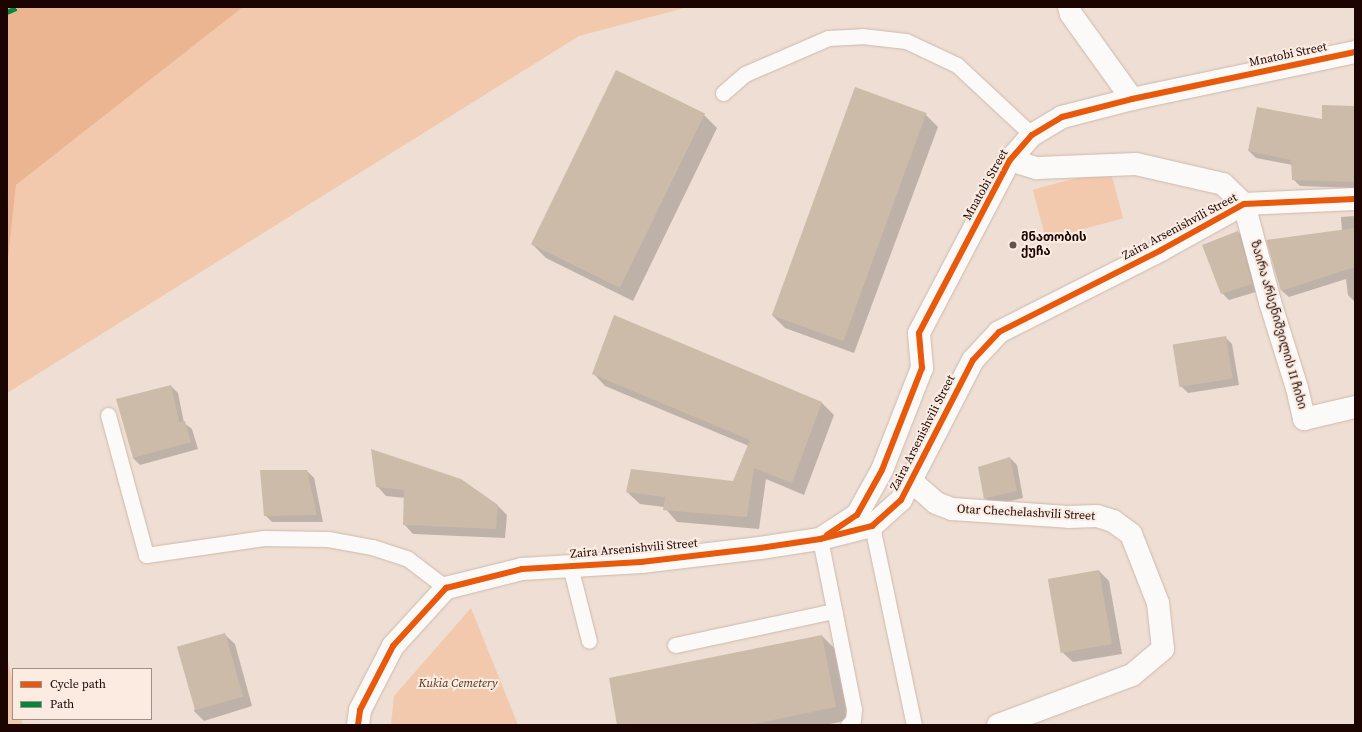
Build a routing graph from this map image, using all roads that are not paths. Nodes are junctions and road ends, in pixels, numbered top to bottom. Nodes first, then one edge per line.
1 (1069, 7) edge
2 (1355, 52) edge
3 (723, 93) dead end
4 (1132, 99) junction
5 (1032, 135) junction
6 (1010, 160) junction
7 (1355, 199) edge
8 (1244, 204) junction
9 (1355, 407) edge
10 (108, 415) dead end
11 (911, 481) junction
12 (872, 526) junction
13 (820, 539) junction
14 (570, 566) junction
15 (446, 588) junction
16 (834, 611) junction
17 (589, 642) dead end
18 (675, 645) dead end
19 (358, 725) edge
20 (848, 725) edge
21 (914, 725) edge
22 (998, 725) edge

1 - 4 street
2 - 4 street, Mnatobi Street
3 - 5 lane
4 - 5 street, Mnatobi Street
5 - 6 street, Mnatobi Street
6 - 8 street
6 - 13 street, Mnatobi Street
7 - 8 street, Zaira Arsenishvili Street
8 - 9 street, ზაირა არსენიშვილის II ჩიხი
8 - 11 street, Zaira Arsenishvili Street
10 - 15 lane
11 - 12 street, Zaira Arsenishvili Street
11 - 22 street, Otar Chechelashvili Street
12 - 13 street, Zaira Arsenishvili Street
12 - 21 lane
13 - 14 street, Zaira Arsenishvili Street
13 - 16 lane
14 - 15 street, Zaira Arsenishvili Street
14 - 17 lane
15 - 19 street
16 - 18 lane
16 - 20 lane

